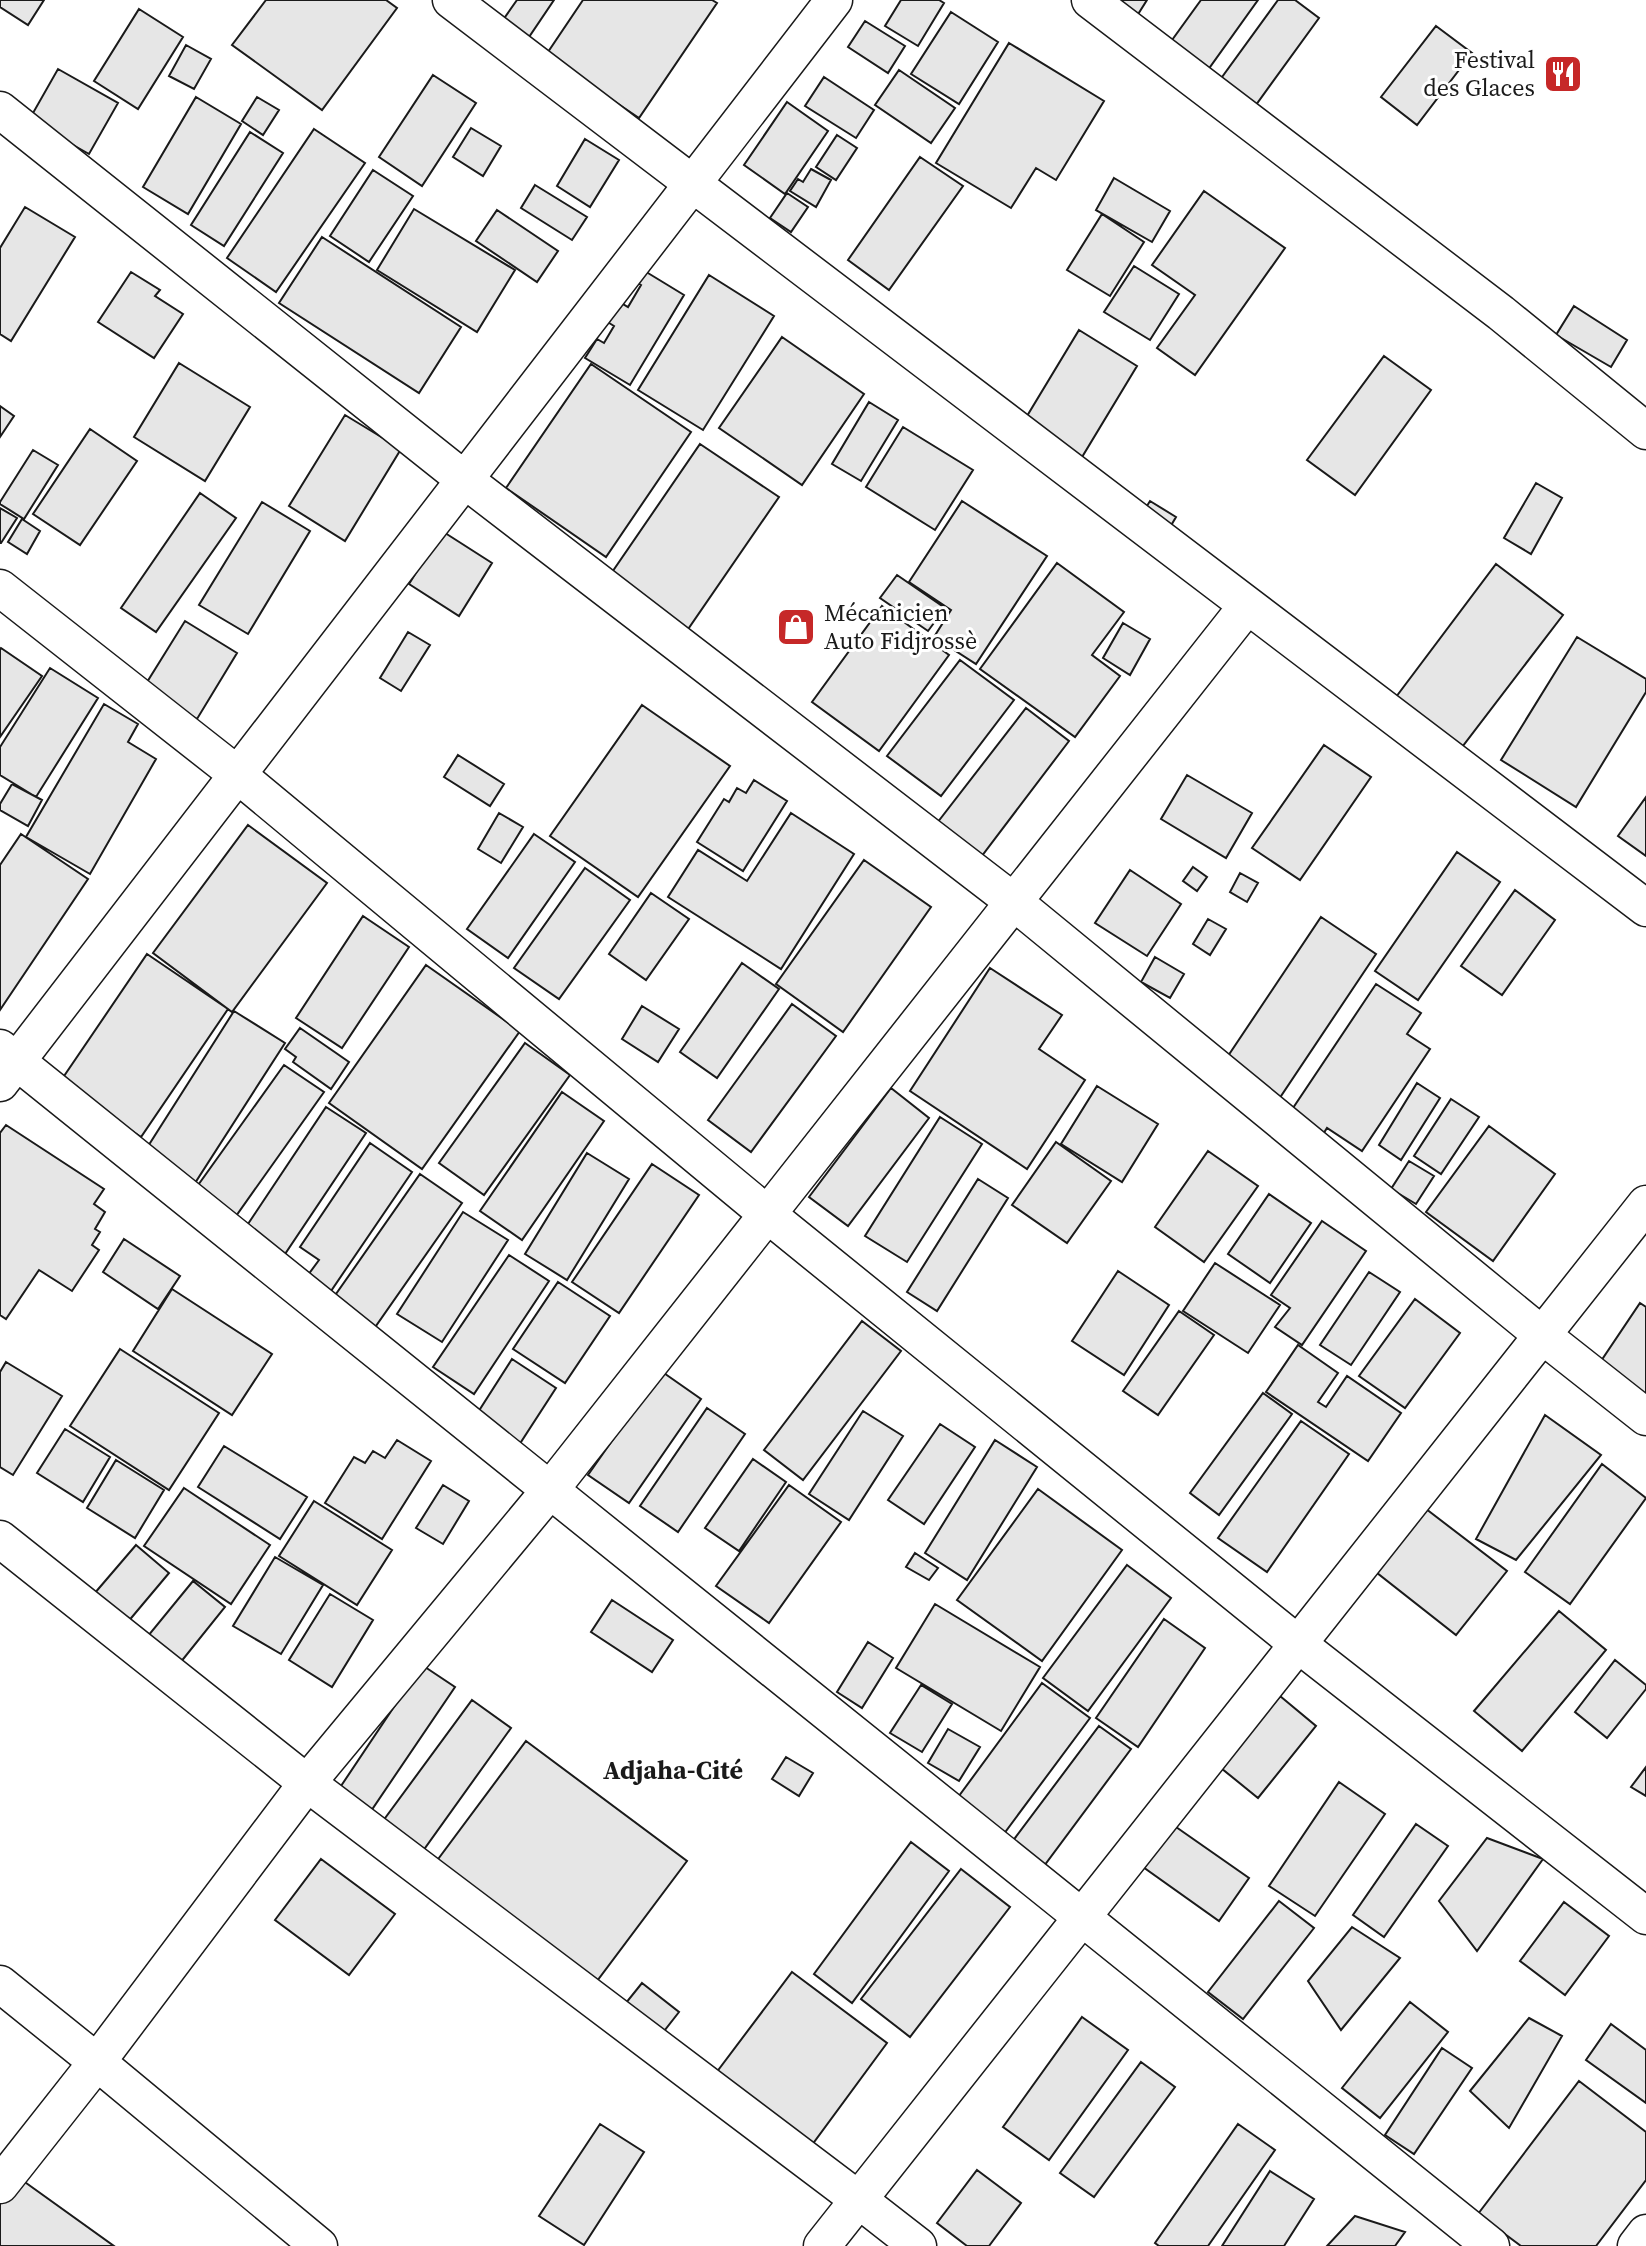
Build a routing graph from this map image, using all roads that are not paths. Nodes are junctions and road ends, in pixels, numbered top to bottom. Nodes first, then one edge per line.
1 (451, 0) edge
2 (834, 0) edge
3 (1090, 0) edge
4 (0, 110) edge
5 (693, 184) junction
6 (1646, 431) edge
7 (465, 480) junction
8 (0, 588) edge
9 (1247, 606) junction
10 (238, 775) junction
11 (1014, 902) junction
12 (1646, 908) edge
13 (6, 1064) edge
14 (1646, 1204) edge
15 (767, 1214) junction
16 (1542, 1335) junction
17 (1646, 1417) edge
18 (550, 1490) junction
19 (0, 1539) edge
20 (1298, 1644) junction
21 (307, 1783) junction
22 (1646, 1916) edge
23 (1082, 1917) junction
24 (0, 1984) edge
25 (97, 2062) junction
26 (0, 2185) edge
27 (859, 2200) junction
28 (1646, 2233) edge
29 (319, 2246) edge
30 (822, 2246) edge
31 (918, 2246) edge
32 (1491, 2246) edge
33 (1636, 2246) edge

1 - 5 street
2 - 5 street
3 - 6 street
4 - 7 street
5 - 7 street
5 - 9 street
7 - 10 street
7 - 11 street
8 - 10 street
9 - 11 street
9 - 12 street
10 - 13 street
10 - 15 street
11 - 15 street
11 - 16 street
13 - 18 street
14 - 16 street
15 - 18 street
15 - 20 street
16 - 17 street
16 - 20 street
18 - 21 street
18 - 23 street
19 - 21 street
20 - 22 street
20 - 23 street
21 - 25 street
21 - 27 street
23 - 27 street
23 - 32 street
24 - 25 street
25 - 26 street
25 - 29 street
27 - 30 street
27 - 31 street
28 - 33 street

